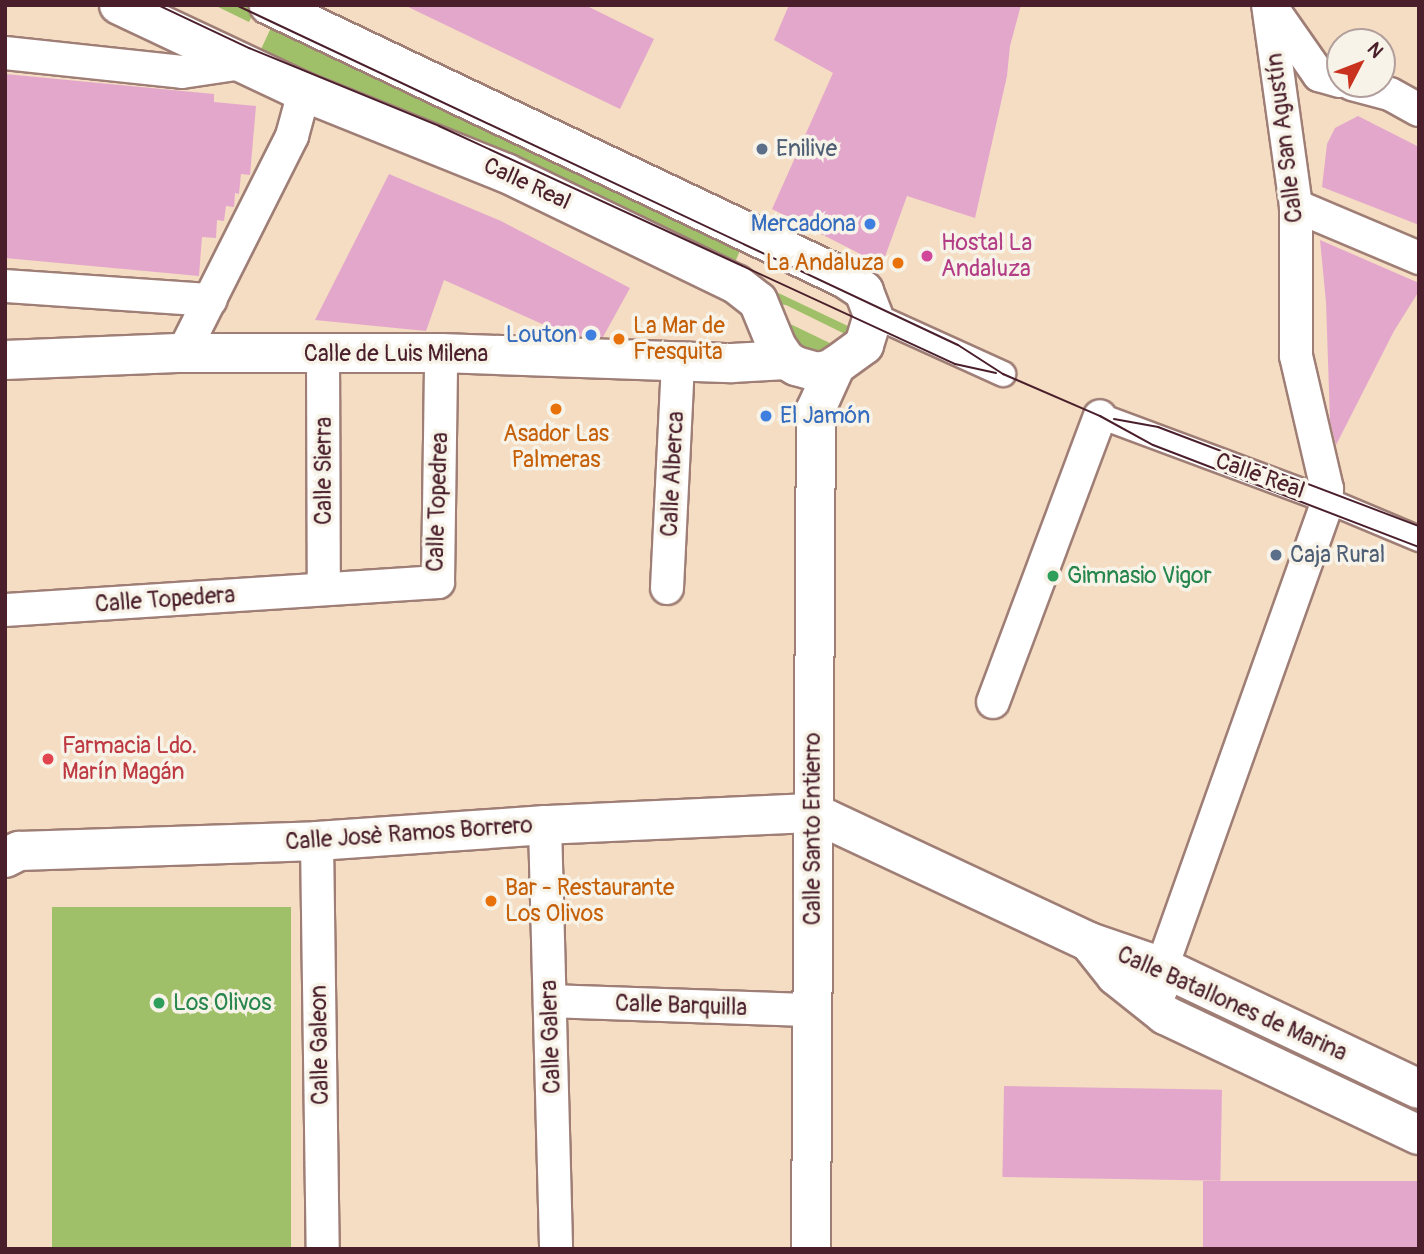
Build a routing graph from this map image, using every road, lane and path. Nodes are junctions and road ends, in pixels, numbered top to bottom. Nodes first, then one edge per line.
1 (119, 5) edge
2 (269, 5) edge
3 (1269, 5) edge
4 (5, 53) edge
5 (242, 63) junction
6 (1326, 77) edge
7 (304, 92) junction
8 (1396, 97) edge
9 (1419, 110) edge
10 (1296, 206) junction
11 (1419, 258) edge
12 (5, 286) edge
13 (211, 300) junction
14 (873, 315) junction
15 (183, 353) junction
16 (323, 353) junction
17 (441, 353) junction
18 (785, 354) junction
19 (678, 359) junction
20 (5, 360) edge
21 (836, 365) junction
22 (1003, 374) dead end
23 (816, 410) junction
24 (1100, 416) joint
25 (1326, 500) junction
26 (1419, 539) edge
27 (667, 588) dead end
28 (324, 589) junction
29 (5, 610) edge
30 (993, 702) dead end
31 (814, 813) junction
32 (545, 825) junction
33 (317, 841) junction
34 (5, 858) edge
35 (1089, 942) junction
36 (1162, 967) junction
37 (550, 1002) junction
38 (812, 1010) junction
39 (1165, 1015) junction
40 (1418, 1088) edge
41 (1410, 1131) edge
42 (323, 1249) edge
43 (556, 1249) edge
44 (811, 1249) edge

1 - 5 street, Calle Real
2 - 14 street
3 - 6 street
3 - 10 street, Calle San Agustín
4 - 5 street
5 - 7 street, Calle Real
7 - 13 street
7 - 18 street, Calle Real
8 - 9 street
10 - 11 street
10 - 25 street, Calle San Agustín
12 - 13 street
13 - 15 street
14 - 21 street
14 - 22 street
15 - 16 street, Calle de Luis Milena
15 - 20 street, Calle de Luis Milena
16 - 17 street, Calle de Luis Milena
16 - 28 street, Calle Sierra
17 - 19 street, Calle de Luis Milena
17 - 28 street, Calle Topedrea
18 - 19 street, Calle de Luis Milena
18 - 21 street
18 - 23 street, Calle Real
19 - 27 street, Calle Alberca
21 - 23 street
23 - 31 street, Calle Santo Entierro
24 - 25 street, Calle Real
24 - 30 street
25 - 26 street, Calle Real
25 - 36 street
28 - 29 street, Calle Topedera
31 - 32 street, Calle Josè Ramos Borrero
31 - 35 street
31 - 38 street, Calle Santo Entierro
32 - 33 street, Calle Josè Ramos Borrero
32 - 37 street, Calle Galera
33 - 34 street, Calle Josè Ramos Borrero
33 - 42 street, Calle Galeon
35 - 36 street, Calle Batallones de Marina
35 - 39 street, Calle Batallones de Marina
36 - 39 street
36 - 40 street, Calle Batallones de Marina
37 - 38 street, Calle Barquilla
37 - 43 street, Calle Galera
38 - 44 street, Calle Santo Entierro
39 - 41 street, Calle Batallones de Marina
40 - 41 street

